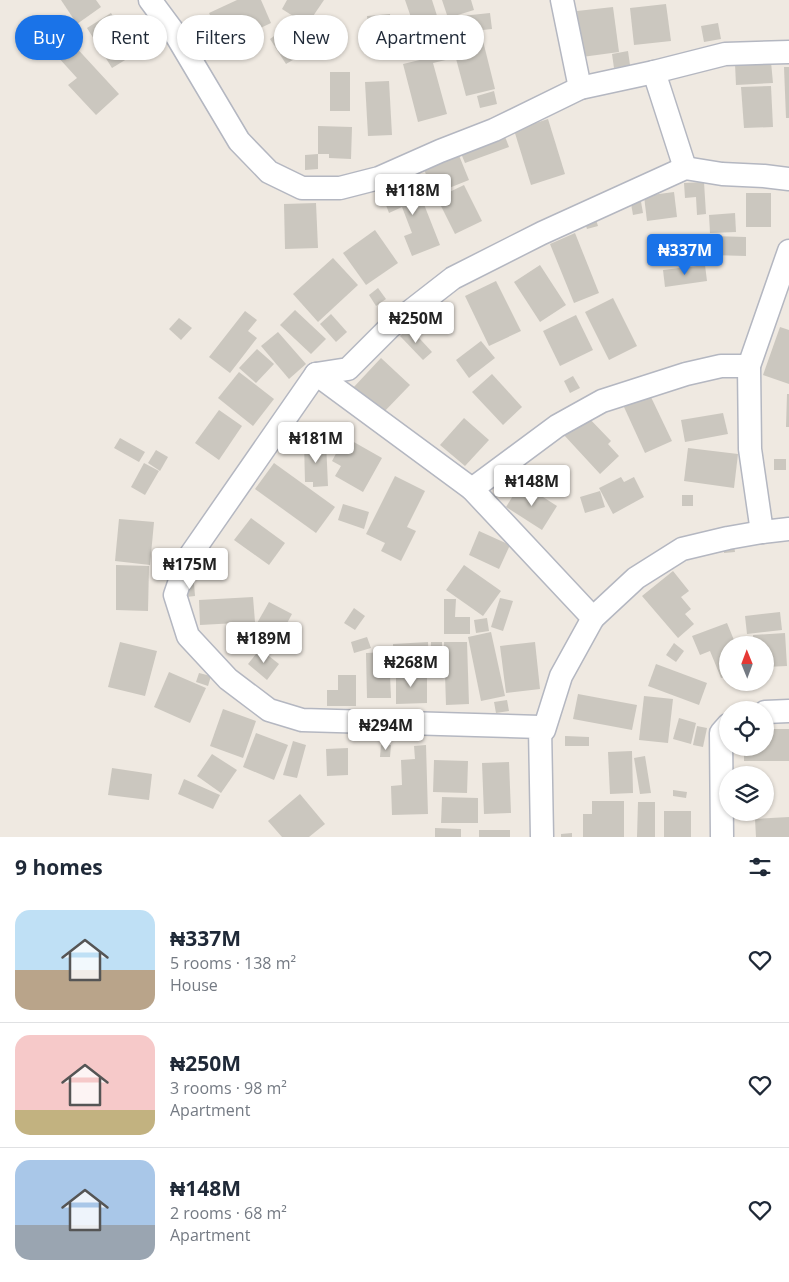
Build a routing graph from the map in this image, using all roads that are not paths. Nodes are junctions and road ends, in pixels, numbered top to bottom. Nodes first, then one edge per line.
1 (150, 0) edge
2 (562, 0) edge
3 (789, 52) edge
4 (654, 72) junction
5 (580, 88) junction
6 (685, 168) junction
7 (789, 179) edge
8 (789, 251) edge
9 (748, 366) junction
10 (316, 374) junction
11 (472, 489) junction
12 (789, 529) edge
13 (762, 532) junction
14 (593, 618) junction
15 (789, 711) edge
16 (774, 712) edge
17 (540, 726) junction
18 (721, 756) edge
19 (542, 837) edge
20 (722, 837) edge

1 - 5 street
2 - 5 street
3 - 4 street
4 - 5 street
4 - 6 street
6 - 7 street
6 - 10 street
8 - 9 street
9 - 11 street
9 - 13 street
10 - 11 street
10 - 17 street
11 - 14 street
12 - 13 street
13 - 14 street
14 - 17 street
15 - 16 street
17 - 19 street
18 - 20 street

